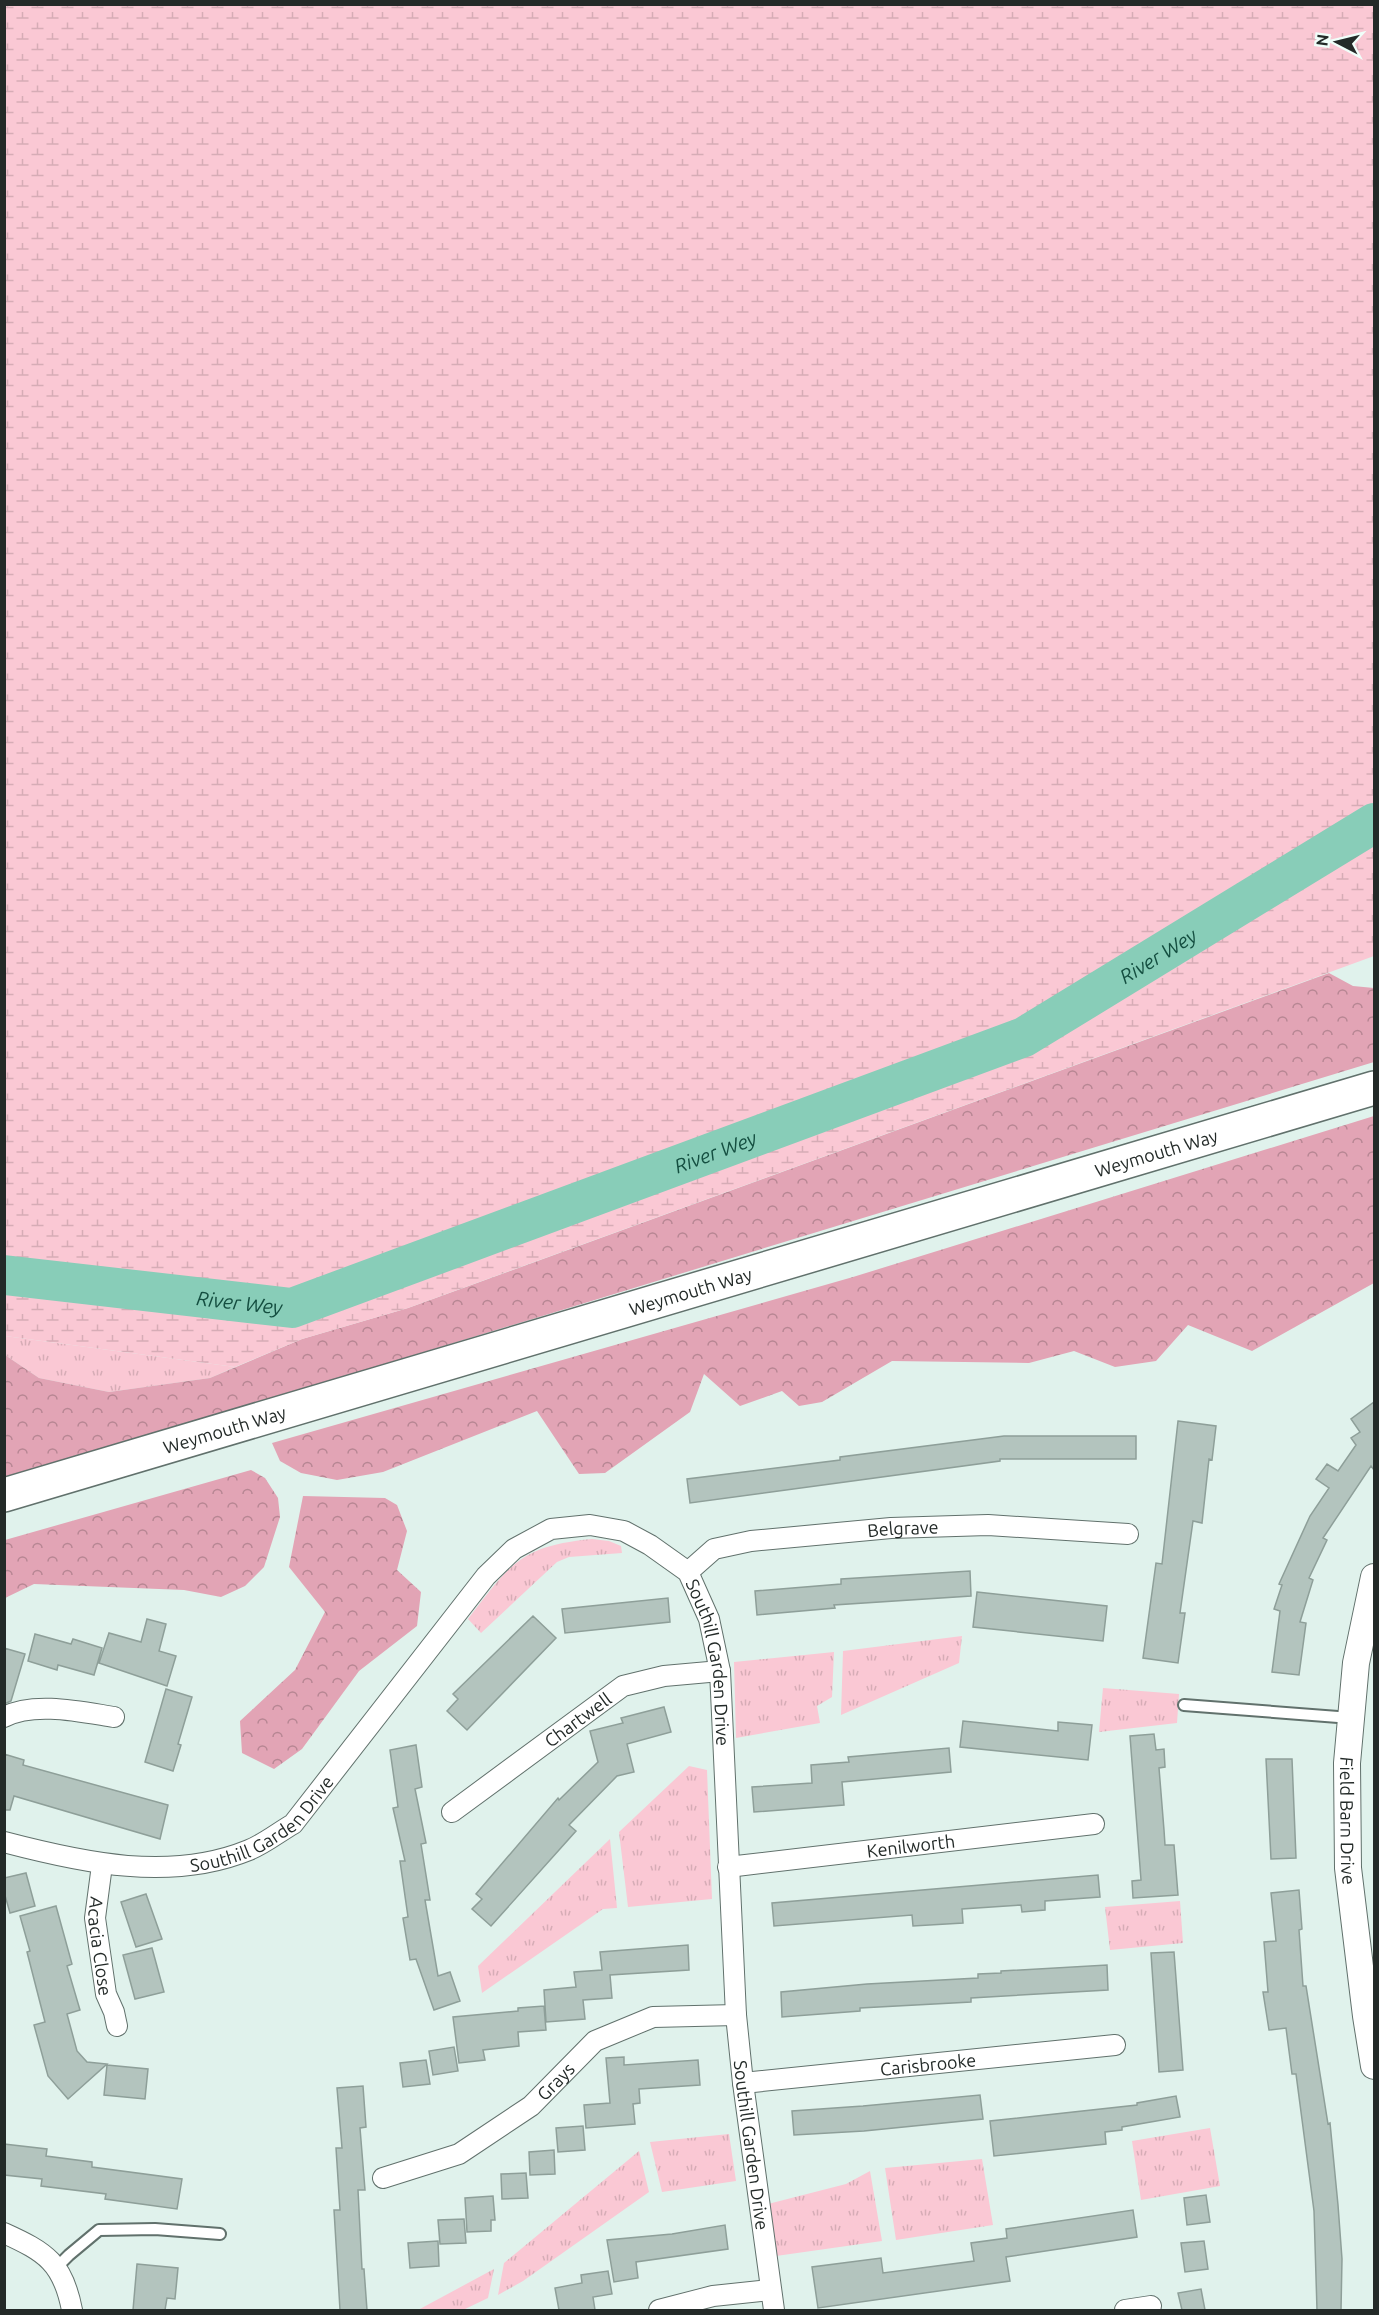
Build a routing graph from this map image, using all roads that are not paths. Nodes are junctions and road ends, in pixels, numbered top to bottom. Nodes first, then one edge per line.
1 (1374, 1088) edge
2 (4, 1495) edge
3 (1128, 1534) dead end
4 (688, 1572) junction
5 (1374, 1577) edge
6 (720, 1671) junction
7 (1184, 1705) dead end
8 (4, 1717) edge
9 (114, 1717) dead end
10 (1351, 1718) junction
11 (452, 1812) dead end
12 (1094, 1824) dead end
13 (4, 1842) edge
14 (102, 1865) junction
15 (728, 1867) junction
16 (736, 2015) junction
17 (117, 2026) dead end
18 (1115, 2045) dead end
19 (1374, 2066) edge
20 (743, 2082) junction
21 (382, 2178) dead end
22 (4, 2233) edge
23 (220, 2234) dead end
24 (56, 2268) junction
25 (770, 2290) junction
26 (1151, 2306) dead end
27 (72, 2310) edge
28 (659, 2310) edge
29 (774, 2310) edge
30 (1125, 2310) edge

1 - 2 highway, Weymouth Way
3 - 4 street, Belgrave
4 - 6 street, Southill Garden Drive
4 - 14 street, Southill Garden Drive
5 - 10 street, Field Barn Drive
6 - 11 street, Chartwell
6 - 15 street, Southill Garden Drive
7 - 10 lane
8 - 9 street
10 - 19 street, Field Barn Drive
12 - 15 street, Kenilworth
13 - 14 street, Southill Garden Drive
14 - 17 street, Acacia Close
15 - 16 street, Southill Garden Drive
16 - 20 street, Southill Garden Drive
16 - 21 street, Grays
18 - 20 street, Carisbrooke
20 - 25 street, Southill Garden Drive
22 - 24 street
23 - 24 lane
24 - 27 street
25 - 28 street
25 - 29 street, Southill Garden Drive
26 - 30 street

